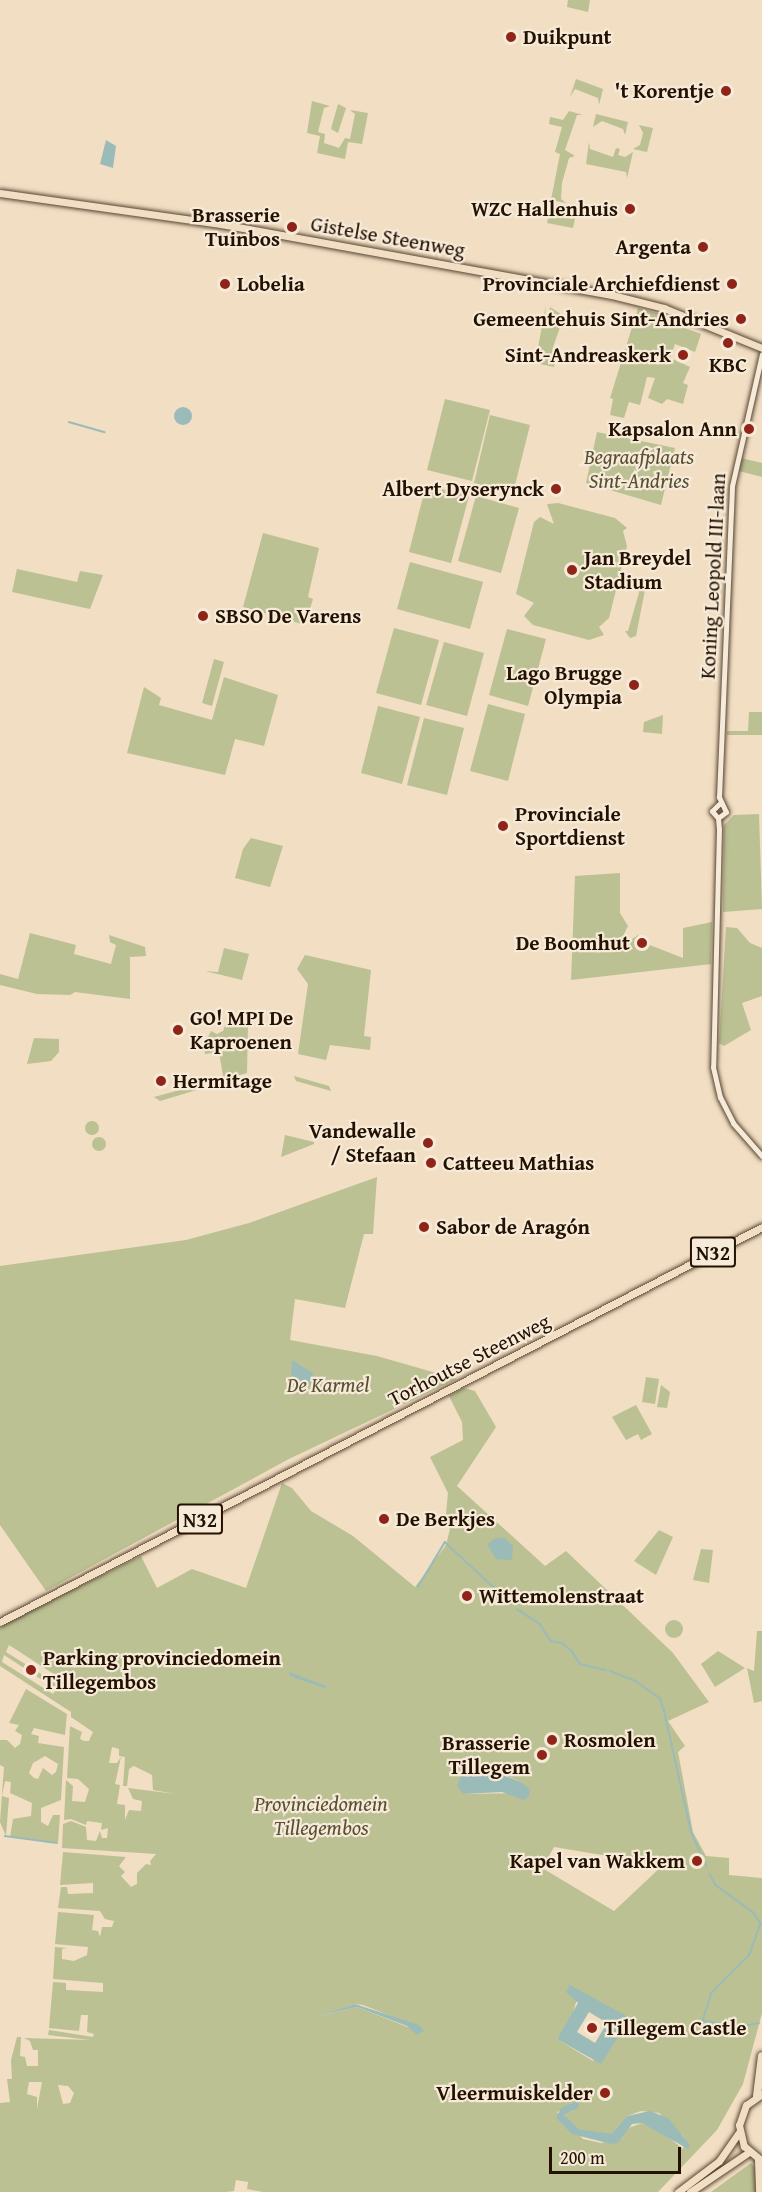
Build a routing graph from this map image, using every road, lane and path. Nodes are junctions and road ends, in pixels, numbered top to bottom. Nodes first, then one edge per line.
1 (0, 193) edge
2 (762, 348) edge
3 (762, 354) edge
4 (719, 804) junction
5 (718, 818) junction
6 (762, 1156) edge
7 (762, 1227) edge
8 (0, 1622) edge
9 (762, 2056) edge
10 (760, 2095) edge
11 (739, 2132) junction
12 (749, 2152) junction
13 (760, 2160) edge
14 (678, 2192) edge
15 (690, 2192) edge
16 (760, 2192) edge

1 - 2 main road, Gistelse Steenweg
3 - 4 street, Koning Leopold III-laan
4 - 5 street, Koning Leopold III-laan
4 - 5 street, Koning Leopold III-laan
5 - 6 street, Koning Leopold III-laan
7 - 8 main road, Torhoutse Steenweg / N32
9 - 10 highway
10 - 11 main road
11 - 12 main road
11 - 14 main road
12 - 13 main road
12 - 15 main road
13 - 16 highway

